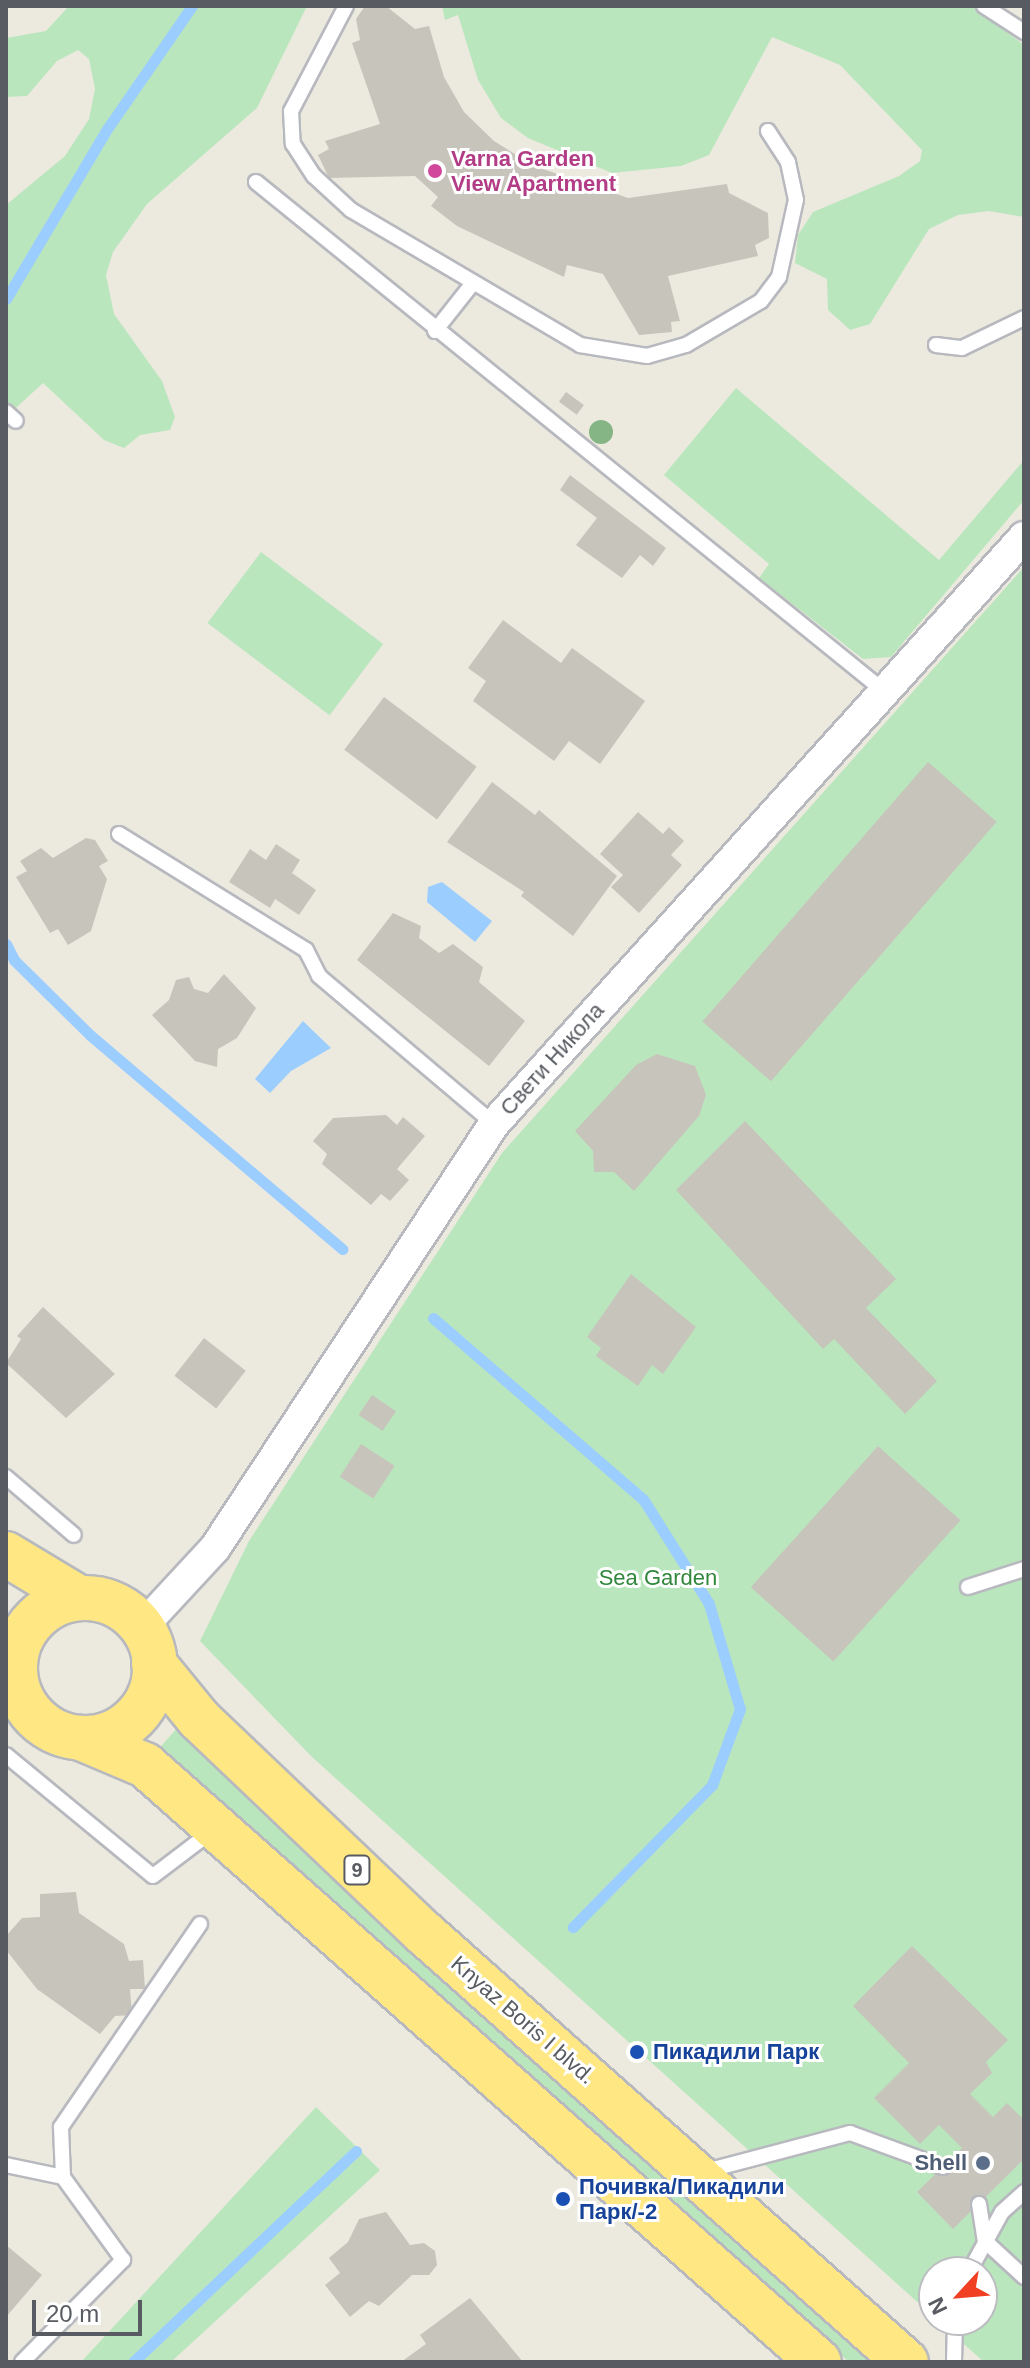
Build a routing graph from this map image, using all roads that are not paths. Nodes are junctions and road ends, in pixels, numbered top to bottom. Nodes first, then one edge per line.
1 (346, 6) edge
2 (984, 6) edge
3 (1024, 32) edge
4 (768, 131) dead end
5 (256, 182) dead end
6 (473, 283) junction
7 (1024, 318) edge
8 (435, 331) junction
9 (936, 345) dead end
10 (1024, 537) edge
11 (884, 691) junction
12 (119, 834) dead end
13 (494, 1124) junction
14 (6, 1477) edge
15 (74, 1535) dead end
16 (6, 1554) edge
17 (1024, 1569) edge
18 (968, 1587) dead end
19 (79, 1598) junction
20 (148, 1646) junction
21 (12, 1676) edge
22 (81, 1738) junction
23 (6, 1755) edge
24 (216, 1829) junction
25 (200, 1924) dead end
26 (6, 2165) edge
27 (943, 2167) dead end
28 (698, 2173) junction
29 (63, 2177) junction
30 (1024, 2192) edge
31 (979, 2204) dead end
32 (985, 2241) junction
33 (977, 2256) edge
34 (1024, 2277) edge
35 (955, 2336) edge
36 (22, 2362) edge
37 (819, 2362) edge
38 (906, 2362) edge
39 (954, 2362) edge

1 - 6 lane
2 - 3 lane
4 - 6 lane
5 - 8 lane
6 - 8 lane
7 - 9 lane
8 - 11 lane
10 - 11 street, Свети Никола
11 - 13 street, Свети Никола
12 - 13 lane
13 - 20 street, Свети Никола
14 - 15 lane
16 - 19 highway, 9
17 - 18 lane
19 - 20 highway, 9
19 - 21 highway
20 - 22 highway
20 - 28 highway, Knyaz Boris I blvd. / 9
21 - 22 highway
22 - 24 highway
23 - 24 lane
24 - 37 highway
25 - 29 lane
26 - 29 lane
27 - 28 lane
28 - 38 highway, Knyaz Boris I blvd. / 9
29 - 36 lane
30 - 32 lane
31 - 32 lane
32 - 33 lane
32 - 34 lane
35 - 39 lane

